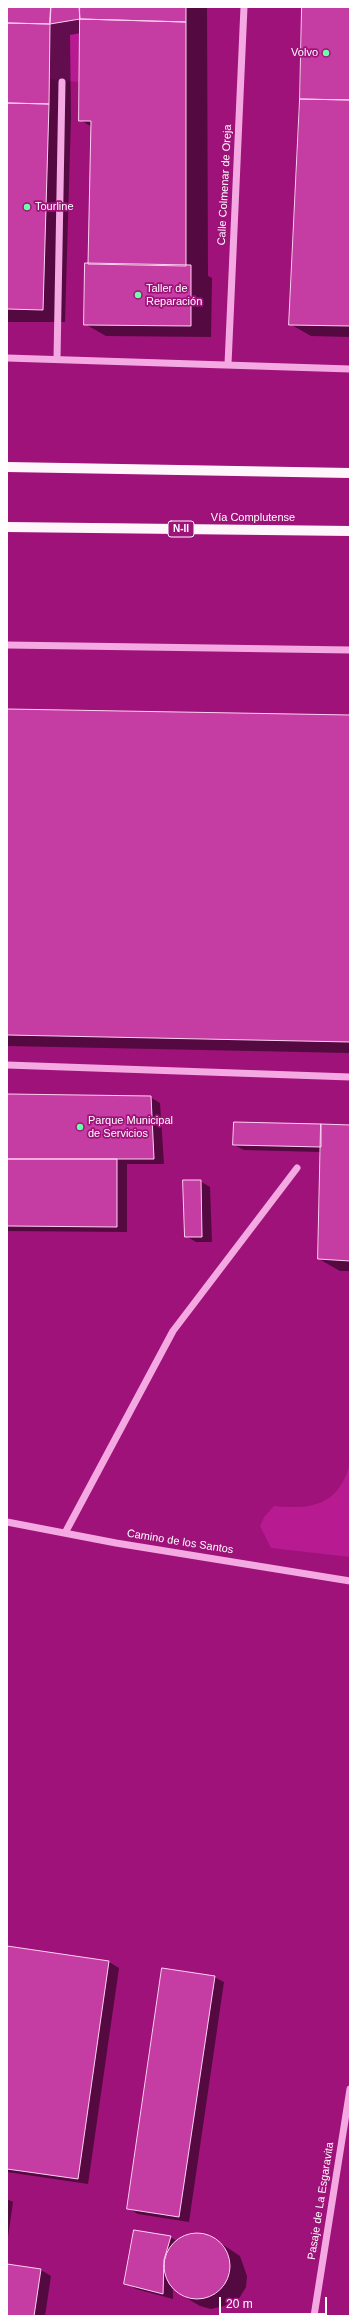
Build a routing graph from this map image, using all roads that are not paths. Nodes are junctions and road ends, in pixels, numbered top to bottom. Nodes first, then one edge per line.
1 (244, 7) edge
2 (62, 82) dead end
3 (7, 358) edge
4 (57, 359) junction
5 (228, 364) junction
6 (350, 369) edge
7 (7, 467) edge
8 (350, 473) edge
9 (9, 528) edge
10 (350, 531) edge
11 (7, 645) edge
12 (350, 650) edge
13 (7, 1065) edge
14 (350, 1077) edge
15 (296, 1168) dead end
16 (7, 1522) edge
17 (65, 1533) junction
18 (350, 1581) edge
19 (350, 2089) edge
20 (314, 2316) edge

1 - 5 street, Calle Colmenar de Oreja
2 - 4 street
3 - 4 street
4 - 5 street
5 - 6 street
7 - 8 main road
9 - 10 main road, Vía Complutense / N-II
11 - 12 street
13 - 14 street
15 - 17 street
16 - 17 street, Camino de los Santos
17 - 18 street, Camino de los Santos
19 - 20 street, Pasaje de La Esgaravita

